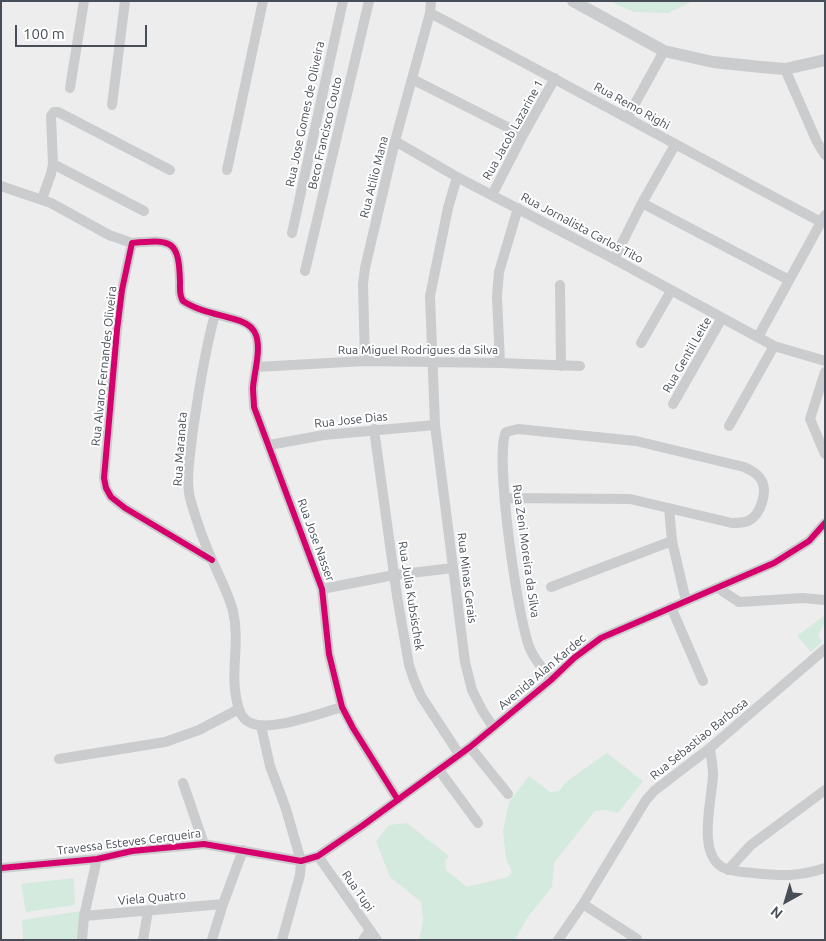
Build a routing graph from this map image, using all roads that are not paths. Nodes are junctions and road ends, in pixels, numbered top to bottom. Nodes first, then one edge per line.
1 (84, 1) edge
2 (125, 1) edge
3 (263, 1) edge
4 (343, 1) edge
5 (369, 1) edge
6 (431, 1) edge
7 (573, 1) edge
8 (430, 13) junction
9 (664, 51) junction
10 (825, 60) edge
11 (785, 69) junction
12 (556, 78) junction
13 (412, 79) junction
14 (70, 88) dead end
15 (112, 105) dead end
16 (627, 118) junction
17 (523, 135) junction
18 (395, 142) junction
19 (675, 145) junction
20 (825, 155) edge
21 (53, 164) junction
22 (170, 170) dead end
23 (227, 170) dead end
24 (457, 177) junction
25 (1, 186) edge
26 (492, 195) junction
27 (42, 199) junction
28 (642, 203) junction
29 (518, 208) junction
30 (144, 211) dead end
31 (823, 218) edge
32 (292, 233) dead end
33 (132, 243) junction
34 (614, 259) junction
35 (305, 271) dead end
36 (789, 280) junction
37 (560, 285) dead end
38 (671, 290) junction
39 (215, 314) junction
40 (722, 318) junction
41 (758, 337) junction
42 (641, 343) dead end
43 (774, 346) junction
44 (365, 361) junction
45 (825, 361) edge
46 (500, 362) junction
47 (432, 363) junction
48 (561, 366) junction
49 (580, 366) dead end
50 (256, 367) junction
51 (825, 372) edge
52 (673, 404) dead end
53 (435, 425) junction
54 (729, 426) dead end
55 (374, 429) junction
56 (269, 445) junction
57 (825, 454) edge
58 (505, 498) junction
59 (669, 508) junction
60 (825, 523) edge
61 (672, 541) junction
62 (212, 560) junction
63 (453, 568) junction
64 (394, 574) junction
65 (551, 587) dead end
66 (718, 588) junction
67 (322, 589) junction
68 (825, 600) edge
69 (686, 601) junction
70 (671, 607) junction
71 (825, 649) edge
72 (550, 680) junction
73 (703, 681) dead end
74 (342, 707) junction
75 (239, 709) junction
76 (261, 726) junction
77 (493, 727) junction
78 (470, 747) junction
79 (710, 748) junction
80 (459, 754) junction
81 (59, 759) dead end
82 (439, 770) junction
83 (183, 783) dead end
84 (825, 790) edge
85 (508, 794) dead end
86 (398, 800) junction
87 (478, 823) dead end
88 (204, 844) junction
89 (243, 850) junction
90 (318, 856) junction
91 (96, 859) junction
92 (301, 861) junction
93 (1, 868) edge
94 (725, 868) junction
95 (825, 868) edge
96 (223, 904) junction
97 (583, 904) junction
98 (148, 911) junction
99 (84, 916) junction
100 (370, 930) junction
101 (637, 939) edge
102 (82, 940) edge
103 (143, 940) edge
104 (212, 940) edge
105 (282, 940) edge
106 (363, 940) edge
107 (378, 940) edge
108 (558, 940) edge

1 - 14 street
2 - 15 street
3 - 23 street
4 - 32 street, Rua Jose Gomes de Oliveira
5 - 35 street, Beco Francisco Couto
6 - 8 street, Rua Atilio Mana
7 - 9 street
8 - 12 street, Rua Remo Righi
8 - 13 street, Rua Atilio Mana
9 - 11 street
9 - 16 street
10 - 11 street
11 - 20 street
12 - 16 street, Rua Remo Righi
12 - 17 street, Rua Jacob Lazarine 1
13 - 17 street
13 - 18 street, Rua Atilio Mana
16 - 19 street, Rua Remo Righi
17 - 26 street, Rua Jacob Lazarine 1
18 - 24 street, Rua Jornalista Carlos Tito
18 - 44 street, Rua Atilio Mana
19 - 28 street
19 - 31 street, Rua Remo Righi
21 - 22 street
21 - 27 street
21 - 30 street
24 - 26 street, Rua Jornalista Carlos Tito
24 - 47 street, Rua Minas Gerais
25 - 27 street
26 - 29 street, Rua Jornalista Carlos Tito
27 - 33 street
28 - 34 street
28 - 36 street
29 - 34 street, Rua Jornalista Carlos Tito
29 - 46 street
31 - 36 street
33 - 39 street
33 - 62 street, Rua Alvaro Fernandes Oliveira
34 - 38 street, Rua Jornalista Carlos Tito
36 - 41 street
37 - 48 street
38 - 40 street, Rua Jornalista Carlos Tito
38 - 42 street
39 - 50 street
39 - 62 street, Rua Maranata
40 - 41 street, Rua Jornalista Carlos Tito
40 - 52 street, Rua Gentil Leite
41 - 43 street, Rua Jornalista Carlos Tito
43 - 45 street, Rua Jornalista Carlos Tito
43 - 54 street
44 - 47 street, Rua Miguel Rodrigues da Silva
44 - 50 street, Rua Miguel Rodrigues da Silva
46 - 47 street, Rua Miguel Rodrigues da Silva
46 - 48 street, Rua Miguel Rodrigues da Silva
47 - 53 street, Rua Minas Gerais
48 - 49 street, Rua Miguel Rodrigues da Silva
50 - 56 street, Rua Jose Nasser
51 - 57 street
53 - 55 street, Rua Jose Dias
53 - 63 street, Rua Minas Gerais
55 - 56 street, Rua Jose Dias
55 - 64 street, Rua Julia Kubsischek
56 - 67 street, Rua Jose Nasser
58 - 59 street
58 - 59 street, Rua Zeni Moreira da Silva
58 - 72 street, Rua Zeni Moreira da Silva
59 - 61 street
60 - 66 street, Avenida Alan Kardec
61 - 65 street
61 - 69 street
62 - 75 street, Rua Maranata
63 - 64 street
63 - 77 street, Rua Minas Gerais
64 - 67 street
64 - 80 street, Rua Julia Kubsischek
66 - 68 street
66 - 69 street, Avenida Alan Kardec
67 - 74 street, Rua Jose Nasser
69 - 70 street, Avenida Alan Kardec
70 - 72 street, Avenida Alan Kardec
70 - 73 street
71 - 79 street, Rua Sebastiao Barbosa
72 - 77 street, Avenida Alan Kardec
74 - 76 street
74 - 86 street, Rua Jose Nasser
75 - 76 street
75 - 81 street
76 - 92 street
77 - 78 street, Avenida Alan Kardec
78 - 80 street, Avenida Alan Kardec
78 - 85 street
79 - 94 street
79 - 97 street, Rua Sebastiao Barbosa
80 - 82 street, Avenida Alan Kardec
82 - 86 street, Avenida Alan Kardec
82 - 87 street
83 - 88 street
84 - 94 street
86 - 90 street, Avenida Alan Kardec
88 - 89 street, Travessa Esteves Cerqueira
88 - 91 street, Travessa Esteves Cerqueira
89 - 92 street, Travessa Esteves Cerqueira
89 - 96 street
90 - 92 street, Travessa Esteves Cerqueira
90 - 100 street, Rua Tupi
91 - 93 street, Travessa Esteves Cerqueira
91 - 99 street
92 - 105 street
94 - 95 street
96 - 98 street, Viela Quatro
96 - 104 street
97 - 101 street
97 - 108 street, Rua Sebastiao Barbosa
98 - 99 street, Viela Quatro
98 - 103 street
99 - 102 street
100 - 106 street
100 - 107 street, Rua Tupi

